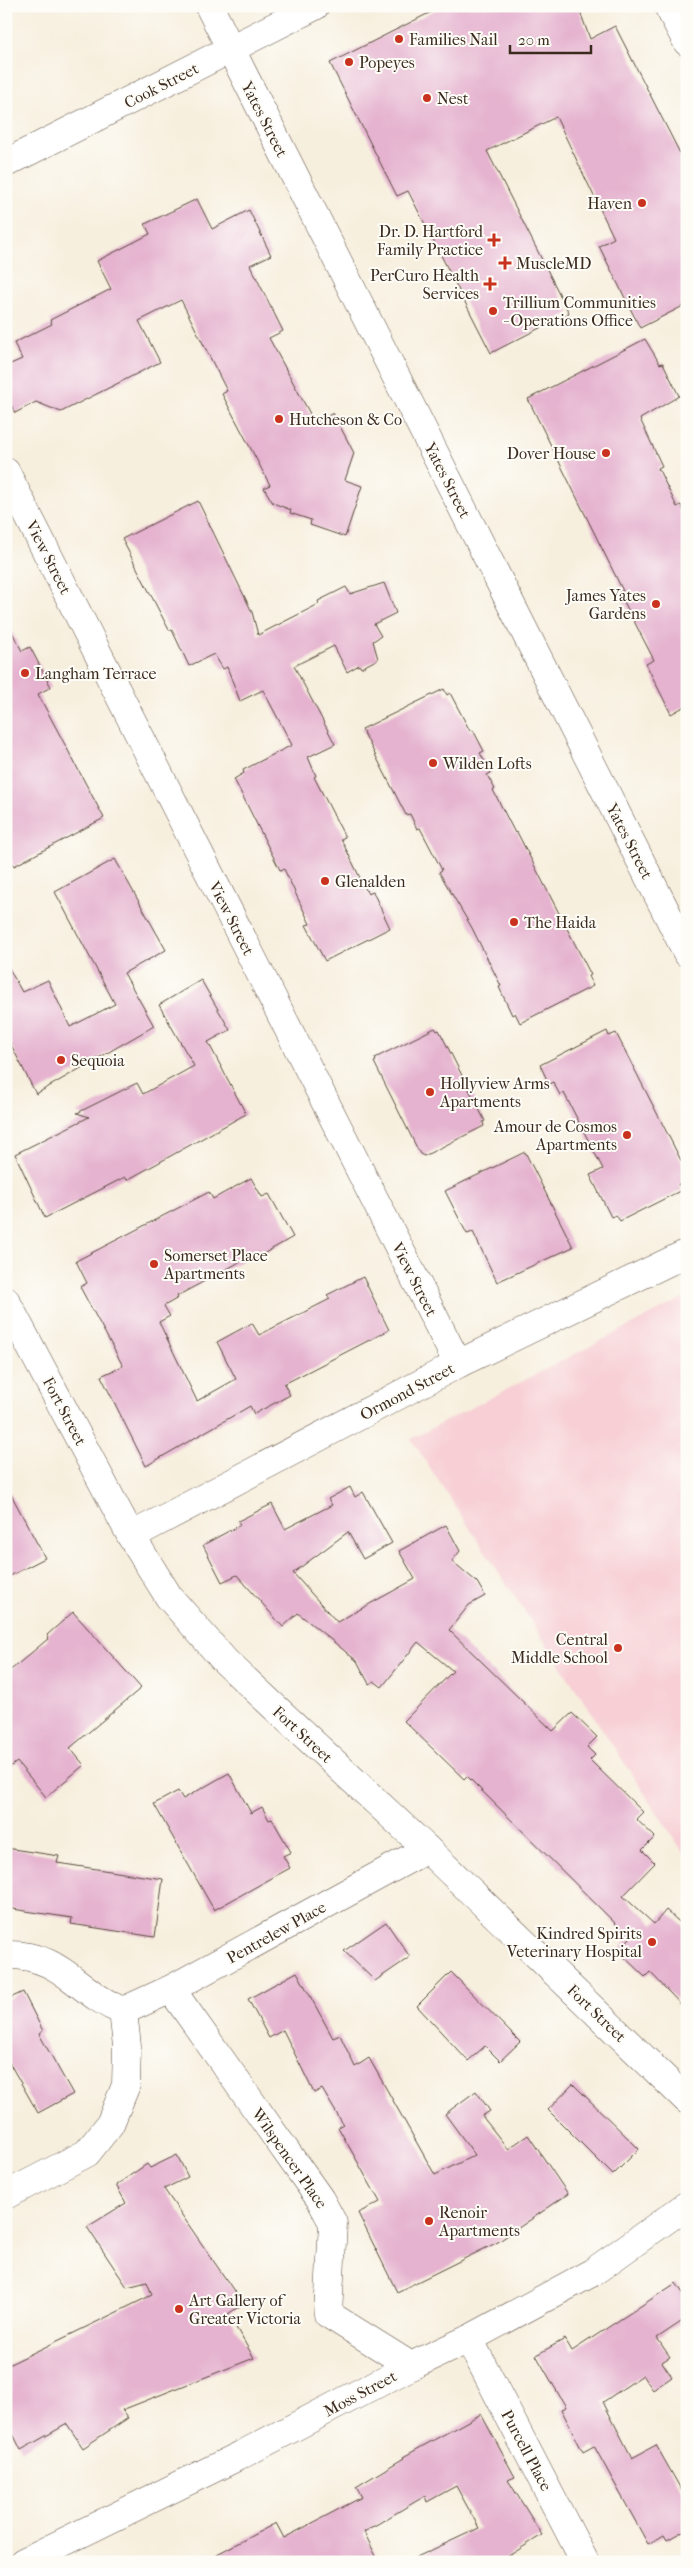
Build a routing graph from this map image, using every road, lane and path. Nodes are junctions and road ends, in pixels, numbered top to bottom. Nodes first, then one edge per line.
1 (209, 6) edge
2 (315, 6) edge
3 (668, 6) edge
4 (687, 42) edge
5 (230, 50) junction
6 (6, 163) edge
7 (6, 472) edge
8 (687, 954) edge
9 (687, 1253) edge
10 (10, 1318) edge
11 (458, 1364) junction
12 (131, 1536) junction
13 (427, 1849) junction
14 (6, 1955) edge
15 (171, 1989) junction
16 (123, 2011) junction
17 (687, 2100) edge
18 (6, 2195) edge
19 (687, 2205) edge
20 (469, 2339) junction
21 (410, 2366) junction
22 (23, 2562) edge
23 (585, 2562) edge

1 - 5 street, Yates Street
2 - 5 street, Cook Street
3 - 4 street
5 - 6 street, Cook Street
5 - 8 street, Yates Street
7 - 11 street, View Street
9 - 11 street, Ormond Street
10 - 12 street, Fort Street
11 - 12 street, Ormond Street
12 - 13 street, Fort Street
13 - 15 street, Pentrelew Place
13 - 17 street, Fort Street
14 - 16 street
15 - 16 street, Pentrelew Place
15 - 21 street, Wilspencer Place
16 - 18 street
19 - 20 street, Moss Street
20 - 21 street, Moss Street
20 - 23 street, Purcell Place
21 - 22 street, Moss Street

